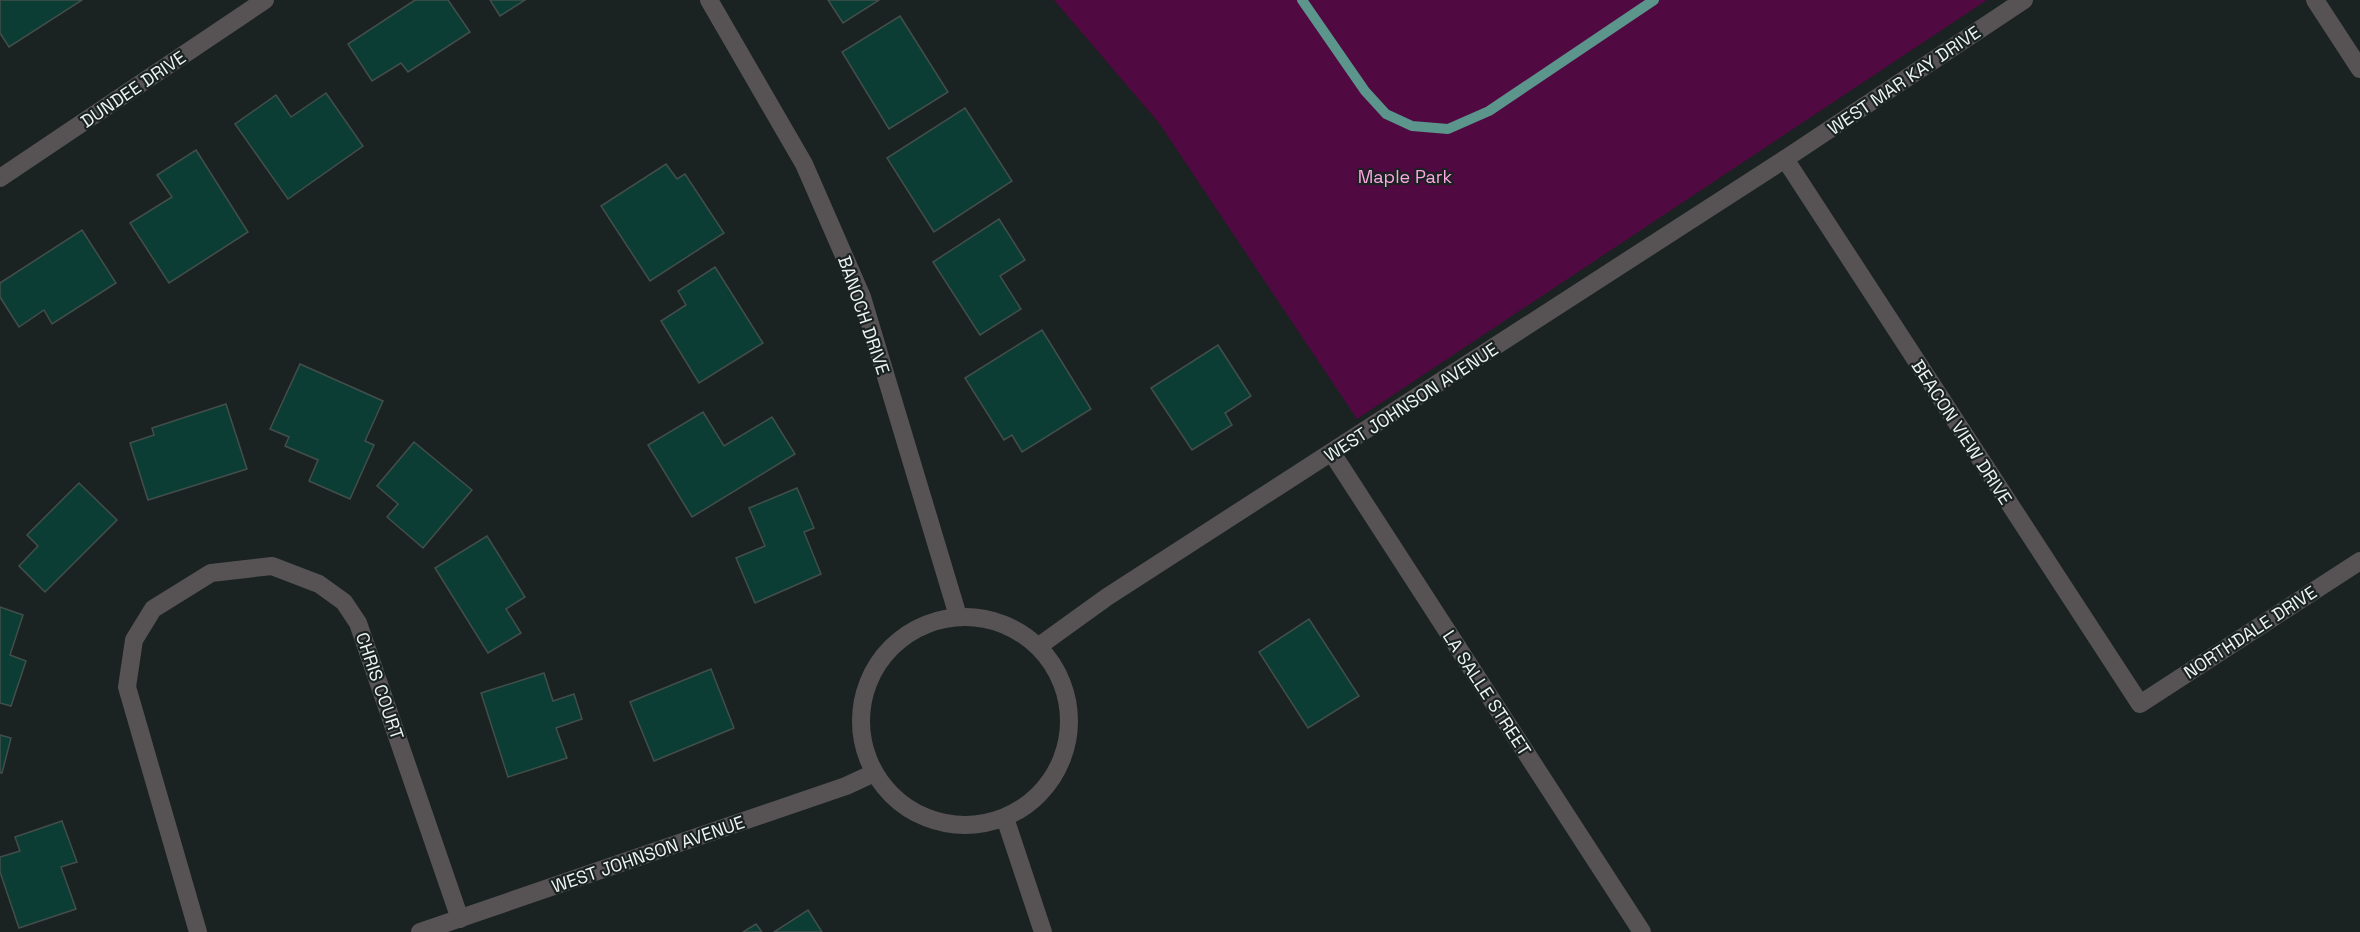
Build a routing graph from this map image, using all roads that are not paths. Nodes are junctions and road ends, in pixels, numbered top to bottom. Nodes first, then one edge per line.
1 (265, 0) edge
2 (710, 0) edge
3 (2024, 0) edge
4 (2315, 0) edge
5 (2360, 69) edge
6 (1785, 159) junction
7 (0, 178) edge
8 (1332, 453) junction
9 (2360, 561) edge
10 (958, 616) junction
11 (1039, 646) junction
12 (2140, 704) joint
13 (874, 773) junction
14 (1005, 818) junction
15 (460, 918) junction
16 (198, 932) edge
17 (420, 932) edge
18 (1043, 932) edge
19 (1642, 932) edge

1 - 7 street, DUNDEE DRIVE
2 - 10 street, BANOCH DRIVE
3 - 6 street, WEST MAR KAY DRIVE
4 - 5 street
6 - 8 street, WEST JOHNSON AVENUE
6 - 12 street, BEACON VIEW DRIVE
8 - 11 street, WEST JOHNSON AVENUE
8 - 19 street, LA SALLE STREET
9 - 12 street, NORTHDALE DRIVE
10 - 11 street
10 - 13 street
11 - 14 street
13 - 14 street
13 - 15 street, WEST JOHNSON AVENUE
14 - 18 street
15 - 16 street, CHRIS COURT
15 - 17 street, WEST JOHNSON AVENUE

